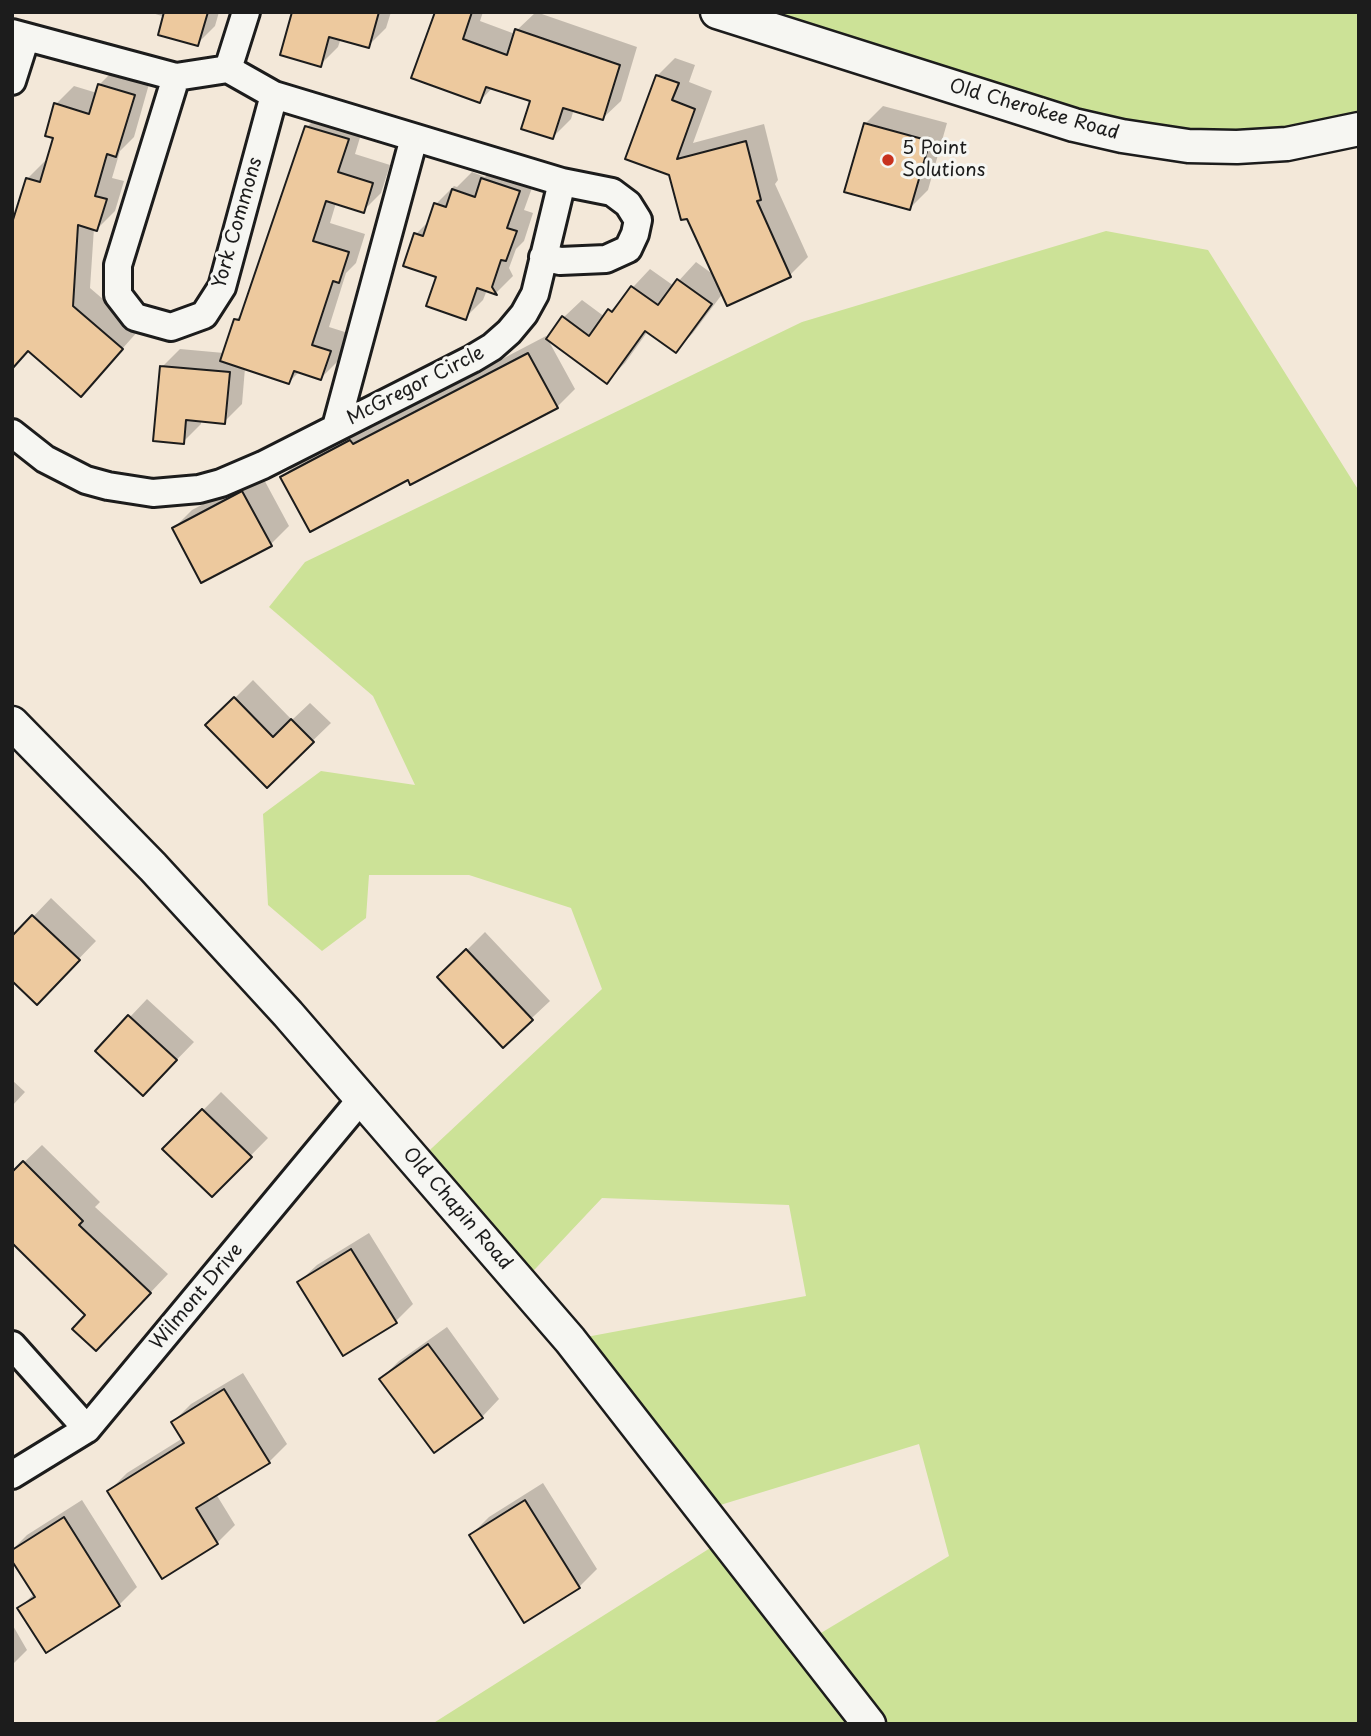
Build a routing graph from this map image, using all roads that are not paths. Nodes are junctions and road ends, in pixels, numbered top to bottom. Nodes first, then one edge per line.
1 (246, 12) edge
2 (717, 12) edge
3 (19, 35) edge
4 (228, 69) junction
5 (176, 77) junction
6 (12, 81) edge
7 (274, 95) junction
8 (1359, 129) edge
9 (414, 138) junction
10 (562, 182) junction
11 (543, 257) junction
12 (336, 427) junction
13 (12, 433) edge
14 (12, 723) edge
15 (362, 1098) junction
16 (12, 1345) edge
17 (87, 1429) junction
18 (12, 1475) edge
19 (869, 1724) edge

1 - 4 street
2 - 8 street, Old Cherokee Road
3 - 5 street
3 - 6 street
4 - 5 street
4 - 7 street
5 - 7 street, York Commons
7 - 9 street
9 - 10 street
9 - 12 street
10 - 11 street, McGregor Circle
10 - 11 street
11 - 12 street, McGregor Circle
12 - 13 street, McGregor Circle
14 - 15 street, Old Chapin Road
15 - 17 street, Wilmont Drive
15 - 19 street, Old Chapin Road
16 - 17 street
17 - 18 street, Wilmont Drive

